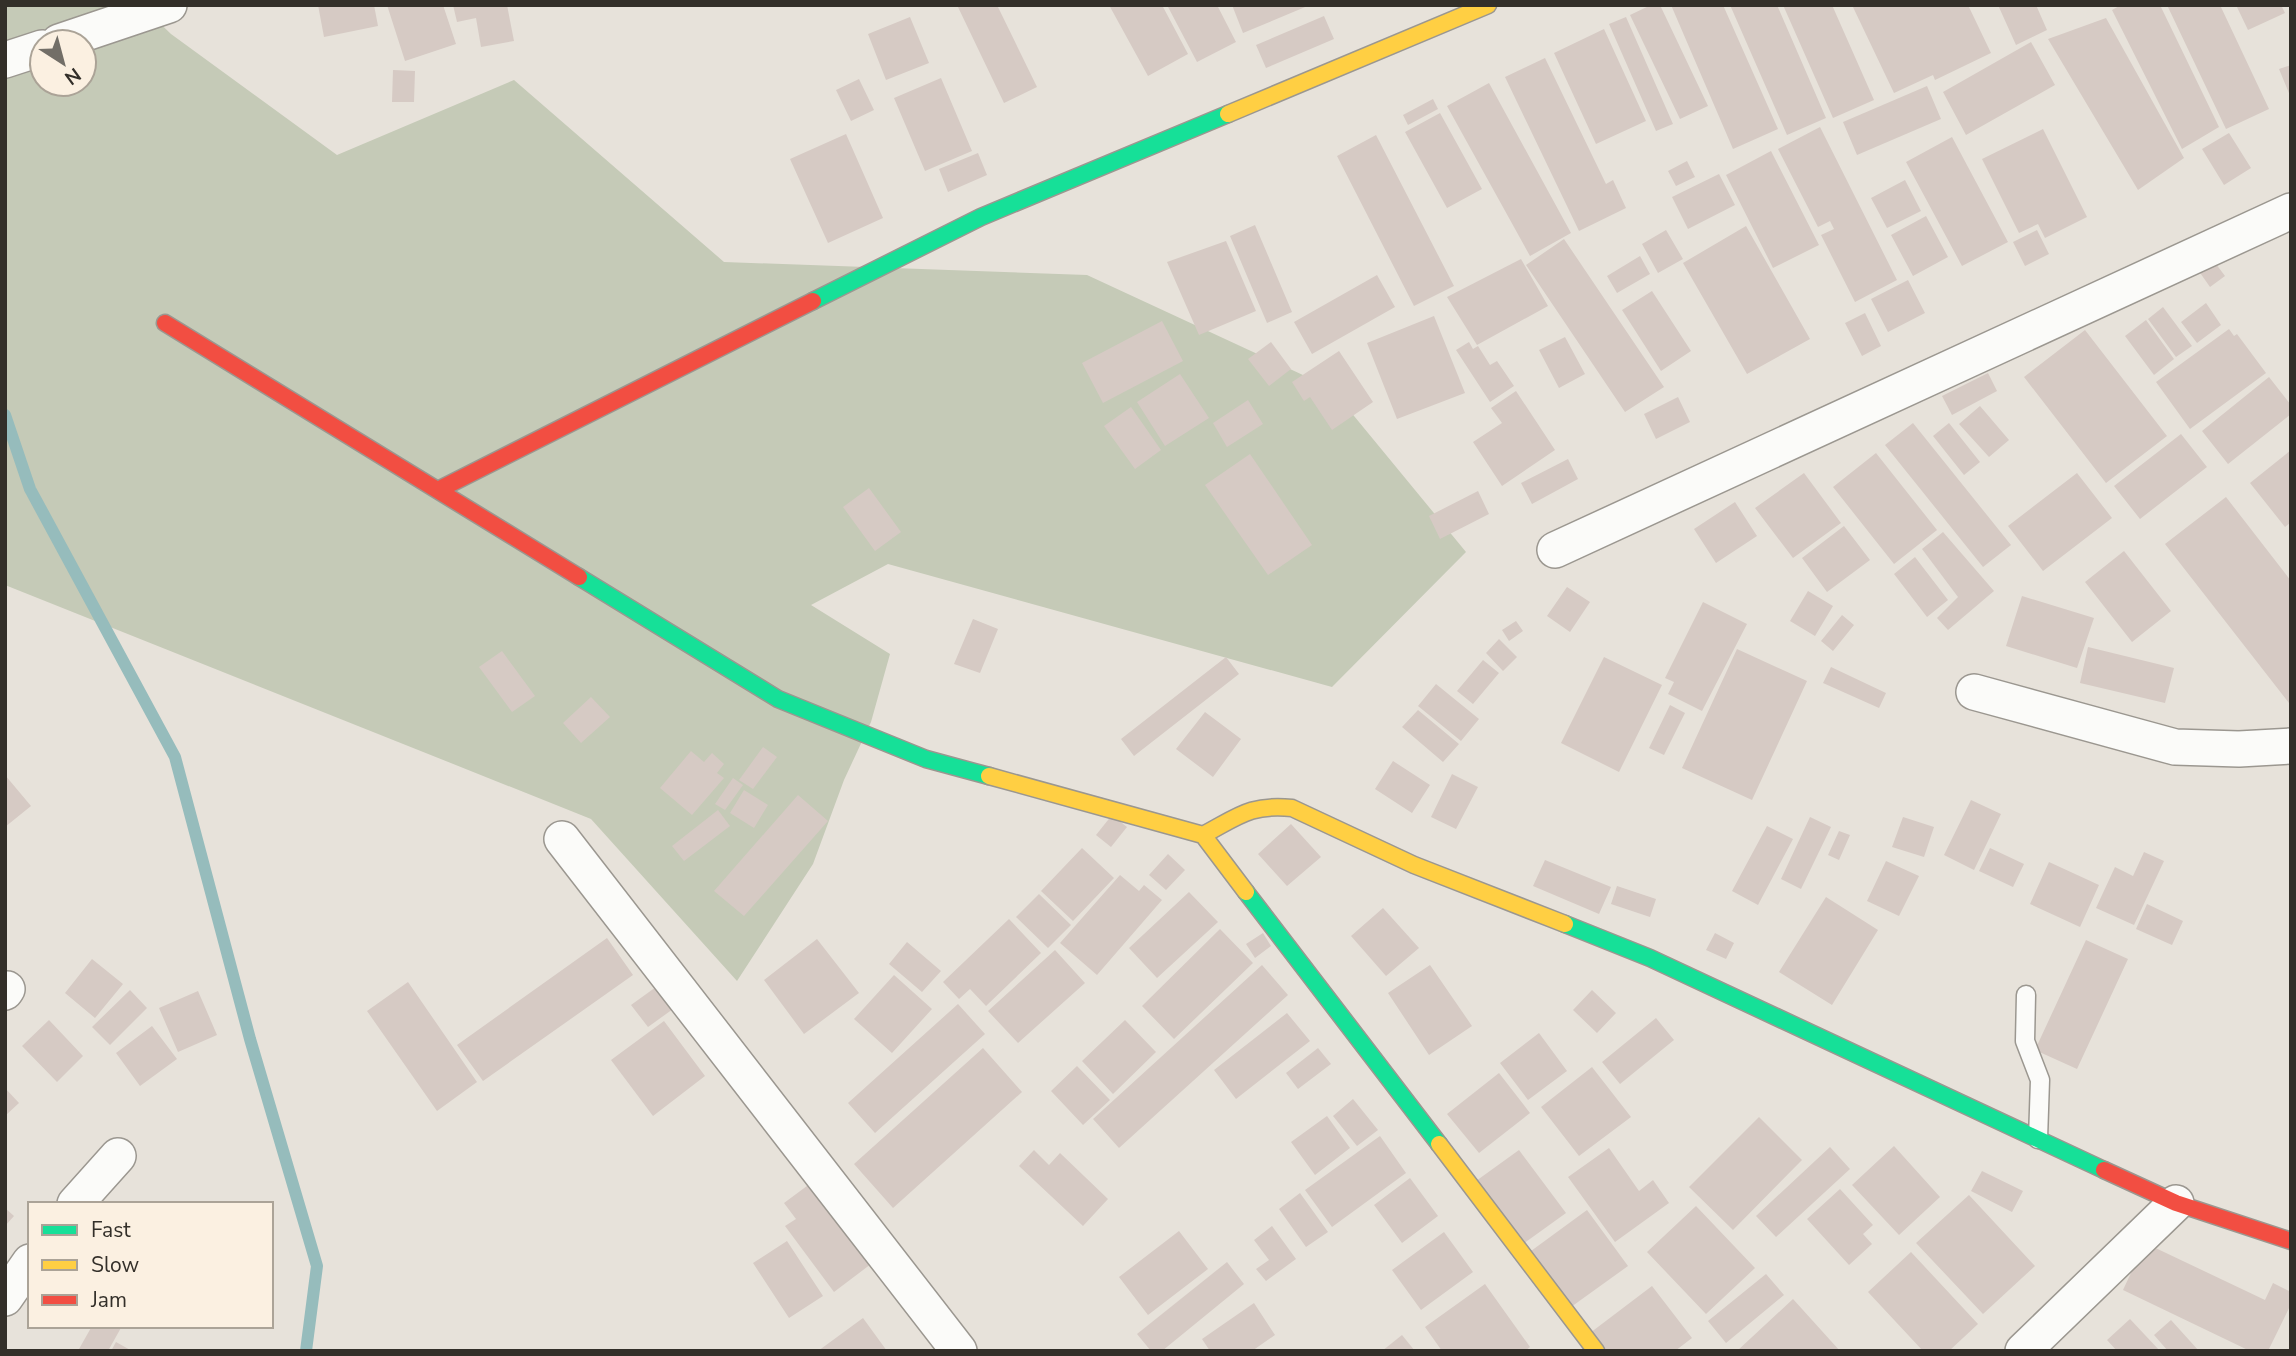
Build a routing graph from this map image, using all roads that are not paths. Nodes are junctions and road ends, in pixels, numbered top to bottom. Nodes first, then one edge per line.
1 (169, 5) edge
2 (1488, 5) edge
3 (98, 29) edge
4 (28, 53) edge
5 (5, 60) edge
6 (2291, 211) edge
7 (165, 323) dead end
8 (438, 490) junction
9 (1555, 550) dead end
10 (1974, 692) dead end
11 (2291, 746) edge
12 (1203, 835) junction
13 (562, 839) dead end
14 (2026, 995) dead end
15 (2038, 1139) junction
16 (118, 1156) dead end
17 (77, 1202) edge
18 (2176, 1203) junction
19 (2291, 1241) edge
20 (28, 1265) edge
21 (5, 1298) edge
22 (959, 1351) edge
23 (1596, 1351) edge
24 (2023, 1351) edge

1 - 3 street
2 - 8 street
4 - 5 street
6 - 9 street
7 - 8 street
8 - 12 street
10 - 11 street
12 - 15 street
12 - 23 street
13 - 22 street
14 - 15 lane
15 - 18 street
16 - 17 street
18 - 19 street
18 - 24 street
20 - 21 street

